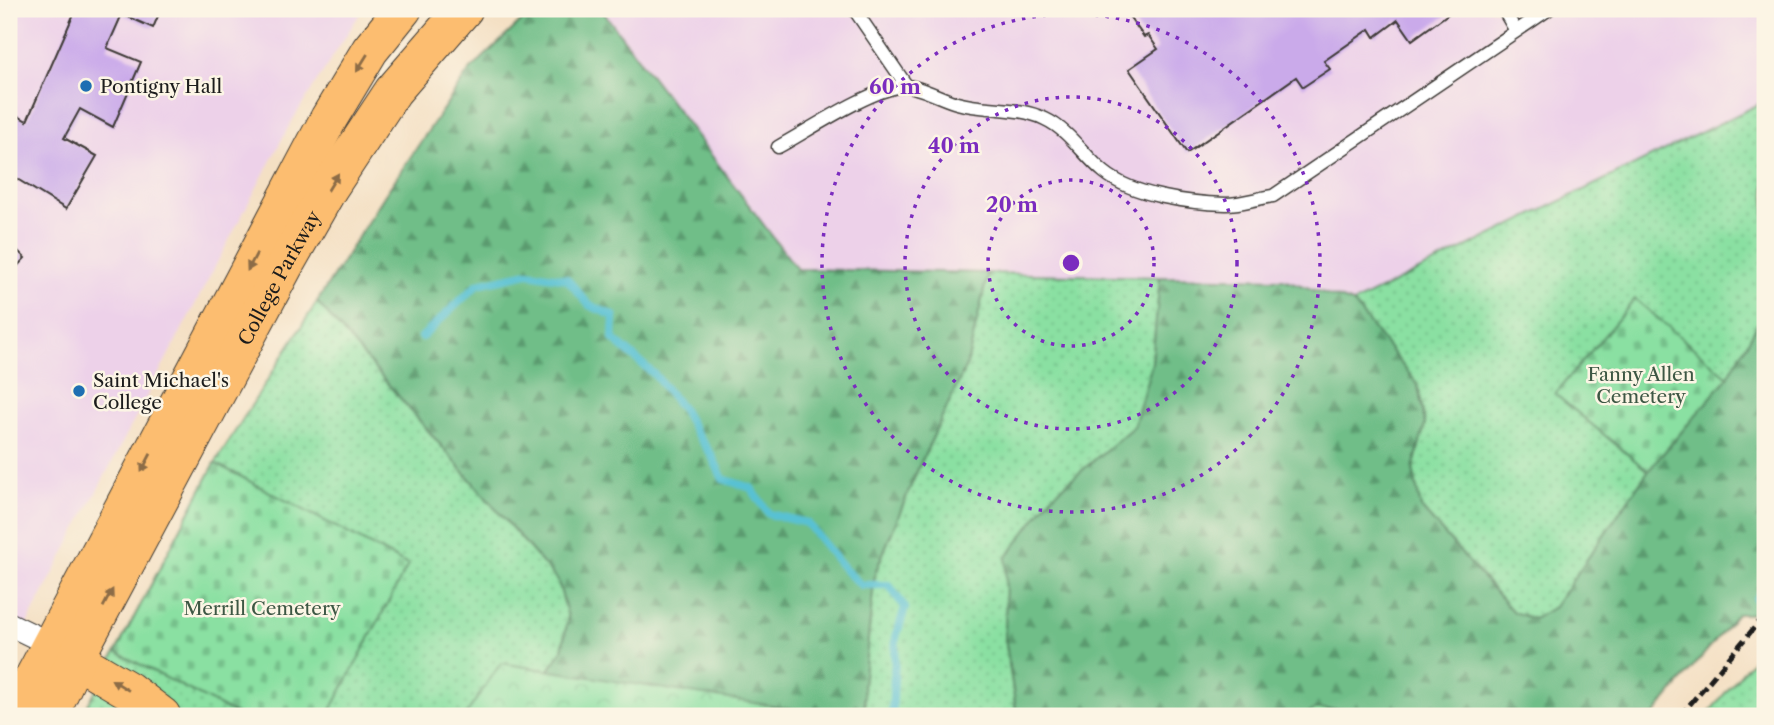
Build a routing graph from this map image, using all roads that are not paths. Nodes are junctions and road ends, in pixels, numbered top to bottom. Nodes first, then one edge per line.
1 (403, 9) edge
2 (464, 9) edge
3 (854, 9) edge
4 (1503, 9) edge
5 (1549, 9) edge
6 (1516, 31) junction
7 (906, 85) junction
8 (778, 147) dead end
9 (9, 624) edge
10 (63, 651) junction
11 (13, 716) edge
12 (49, 716) edge
13 (162, 716) edge

1 -> 10 main road, College Parkway
10 -> 2 main road, College Parkway
3 - 7 lane
4 - 6 lane
5 - 6 lane
6 - 7 lane
7 - 8 lane
9 - 10 street
10 - 11 main road, College Parkway
10 - 12 main road, College Parkway
13 -> 10 main road

